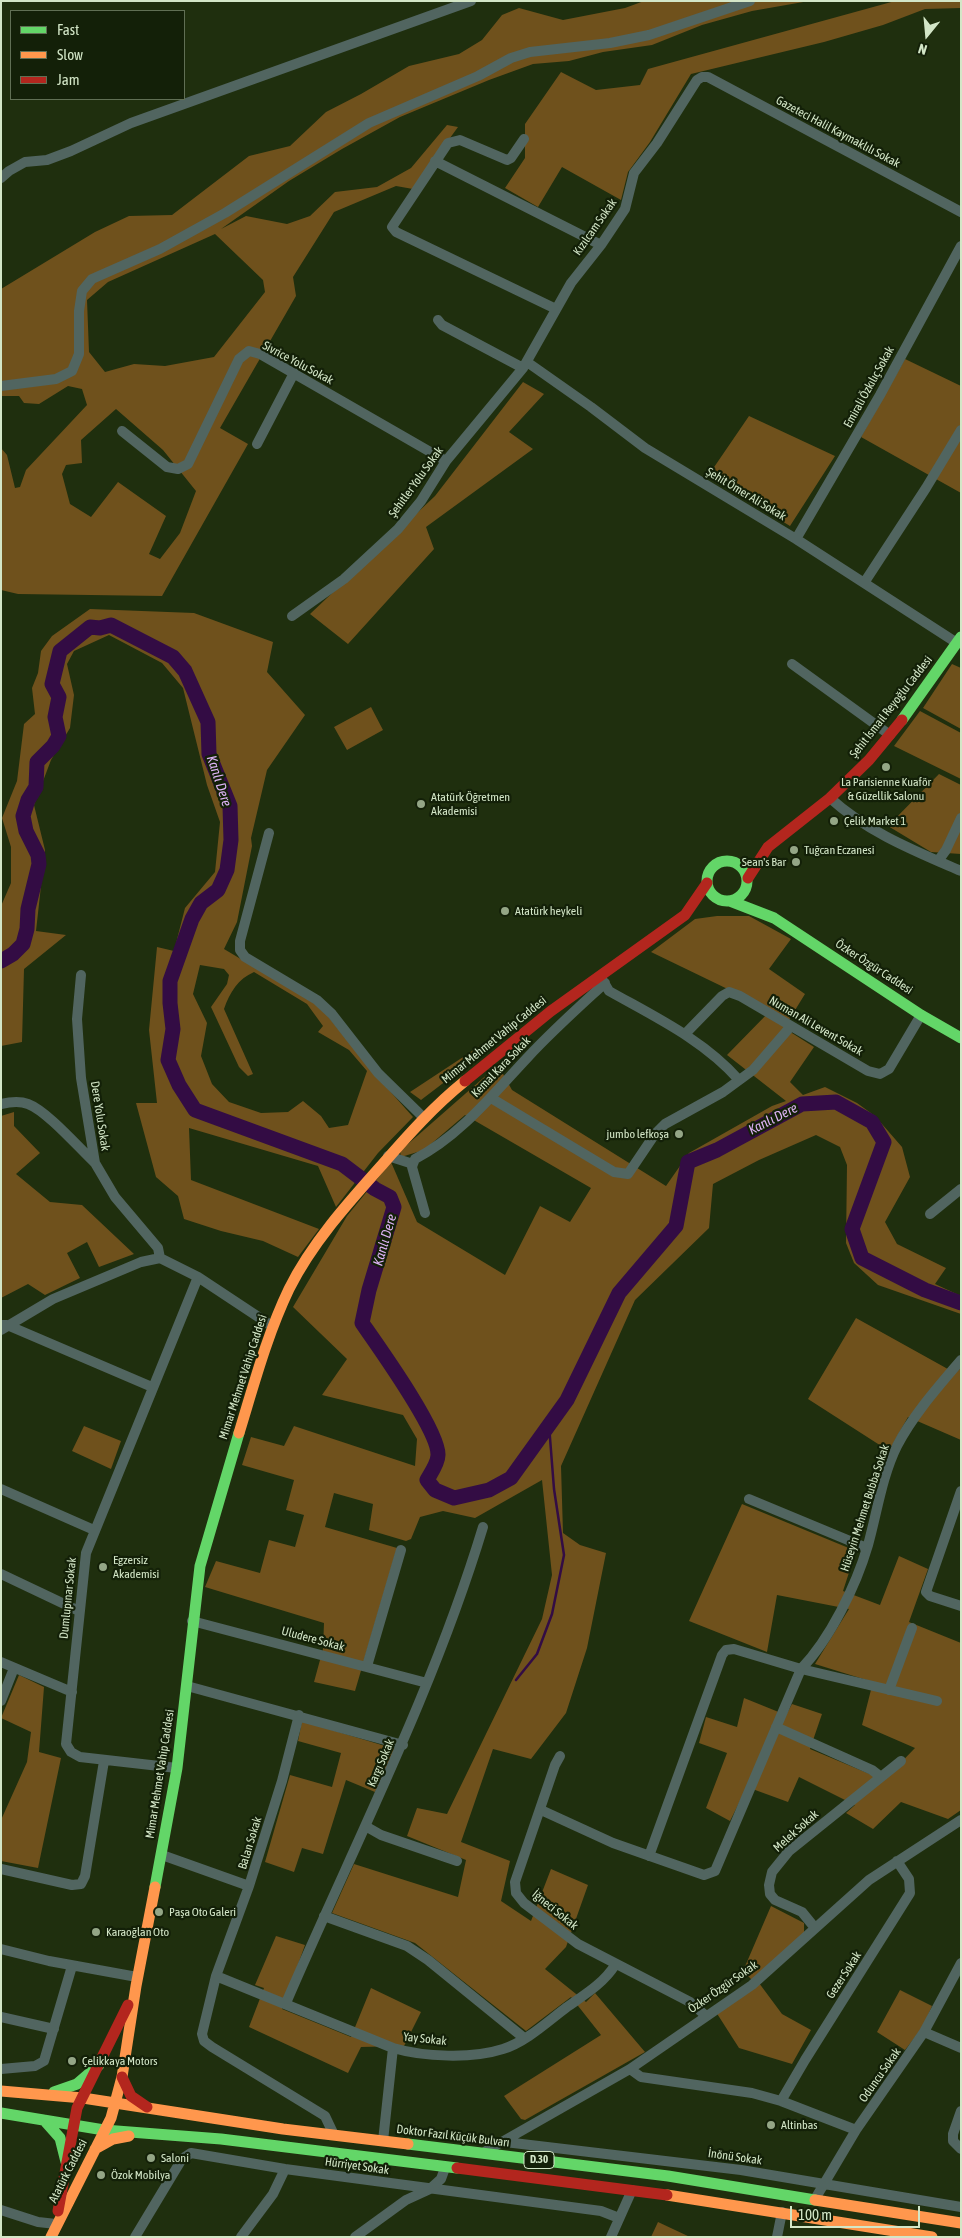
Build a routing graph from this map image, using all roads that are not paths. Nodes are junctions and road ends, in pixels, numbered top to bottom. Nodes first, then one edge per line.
1 (472, 1) edge
2 (750, 1) edge
3 (702, 77) joint
4 (524, 139) dead end
5 (435, 161) junction
6 (1, 178) edge
7 (961, 212) edge
8 (600, 245) junction
9 (961, 246) edge
10 (556, 309) junction
11 (438, 320) dead end
12 (525, 365) junction
13 (294, 373) junction
14 (1, 386) edge
15 (961, 430) edge
16 (122, 431) dead end
17 (257, 444) dead end
18 (446, 461) junction
19 (796, 539) junction
20 (864, 583) junction
21 (292, 616) dead end
22 (959, 640) edge
23 (792, 664) dead end
24 (890, 735) junction
25 (830, 798) junction
26 (961, 818) edge
27 (269, 833) dead end
28 (768, 847) junction
29 (732, 861) junction
30 (938, 861) junction
31 (961, 871) edge
32 (748, 881) junction
33 (707, 883) junction
34 (728, 901) junction
35 (685, 915) junction
36 (774, 918) junction
37 (81, 975) dead end
38 (603, 979) junction
39 (921, 1015) junction
40 (791, 1026) junction
41 (685, 1034) junction
42 (961, 1038) edge
43 (738, 1080) junction
44 (490, 1098) junction
45 (1, 1104) edge
46 (424, 1118) junction
47 (388, 1156) junction
48 (95, 1163) junction
49 (413, 1164) junction
50 (961, 1189) edge
51 (425, 1212) dead end
52 (930, 1214) dead end
53 (160, 1258) junction
54 (198, 1277) junction
55 (272, 1326) junction
56 (3, 1327) edge
57 (961, 1360) edge
58 (152, 1387) junction
59 (1, 1490) edge
60 (961, 1491) edge
61 (749, 1499) dead end
62 (483, 1528) dead end
63 (94, 1530) junction
64 (867, 1548) junction
65 (401, 1550) dead end
66 (1, 1574) edge
67 (961, 1606) edge
68 (79, 1611) junction
69 (192, 1621) junction
70 (912, 1628) dead end
71 (1, 1662) edge
72 (367, 1666) junction
73 (14, 1668) junction
74 (801, 1669) junction
75 (427, 1683) junction
76 (187, 1686) junction
77 (889, 1690) junction
78 (72, 1692) junction
79 (1, 1701) edge
80 (937, 1701) dead end
81 (299, 1715) junction
82 (776, 1727) junction
83 (403, 1744) junction
84 (560, 1756) dead end
85 (104, 1761) junction
86 (901, 1761) dead end
87 (177, 1768) junction
88 (881, 1776) junction
89 (541, 1810) junction
90 (961, 1820) edge
91 (367, 1827) junction
92 (162, 1856) junction
93 (649, 1856) junction
94 (457, 1861) dead end
95 (897, 1861) junction
96 (1, 1869) edge
97 (249, 1886) junction
98 (324, 1916) junction
99 (815, 1928) junction
100 (1, 1949) edge
101 (616, 1965) junction
102 (72, 1966) junction
103 (960, 1966) edge
104 (216, 1976) junction
105 (137, 1981) junction
106 (286, 2003) junction
107 (706, 2015) junction
108 (1, 2017) edge
109 (54, 2029) junction
110 (924, 2032) junction
111 (524, 2038) junction
112 (393, 2048) junction
113 (961, 2048) edge
114 (99, 2065) junction
115 (1, 2069) edge
116 (630, 2069) junction
117 (122, 2077) junction
118 (1, 2091) edge
119 (45, 2094) junction
120 (83, 2098) junction
121 (781, 2101) junction
122 (116, 2102) junction
123 (149, 2108) junction
124 (961, 2112) edge
125 (1, 2113) edge
126 (44, 2120) junction
127 (74, 2125) junction
128 (104, 2130) junction
129 (856, 2130) junction
130 (153, 2135) junction
131 (334, 2135) junction
132 (383, 2141) junction
133 (505, 2142) junction
134 (95, 2149) junction
135 (961, 2149) edge
136 (483, 2152) junction
137 (66, 2162) junction
138 (445, 2168) junction
139 (284, 2169) junction
140 (826, 2183) junction
141 (430, 2189) junction
142 (632, 2190) junction
143 (816, 2198) junction
144 (961, 2207) edge
145 (1, 2210) edge
146 (782, 2212) junction
147 (619, 2218) junction
148 (961, 2223) edge
149 (56, 2224) junction
150 (363, 2235) edge
151 (52, 2237) edge
152 (135, 2237) edge
153 (241, 2237) edge
154 (611, 2237) edge
155 (777, 2237) edge
156 (932, 2237) edge

1 - 6 street
2 - 14 street
3 - 7 street, Gazeteci Halil Kaymaklılı Sokak
3 - 8 street, Kızılcam Sokak
4 - 5 street
5 - 8 street
5 - 10 street
8 - 10 street, Kızılcam Sokak
9 - 19 street, Emirali Özkılıç Sokak
10 - 12 street, Kızılcam Sokak
11 - 12 street, Şehit Ömer Ali Sokak
12 - 18 street, Şehitler Yolu Sokak
12 - 19 street, Şehit Ömer Ali Sokak
13 - 16 street, Sivrice Yolu Sokak
13 - 17 street
13 - 18 street, Sivrice Yolu Sokak
15 - 20 street
18 - 21 street, Şehitler Yolu Sokak
19 - 20 street, Şehit Ömer Ali Sokak
20 - 22 street, Şehit Ömer Ali Sokak
22 - 24 main road, Şehit İsmail Reyoğlu Caddesi
23 - 24 street
24 - 25 main road, Şehit İsmail Reyoğlu Caddesi
25 - 28 main road, Şehit İsmail Reyoğlu Caddesi
25 - 30 street
26 - 30 street
27 - 46 street
28 - 29 main road, Şehit İsmail Reyoğlu Caddesi
28 - 32 main road, Şehit İsmail Reyoğlu Caddesi
29 - 32 main road
29 - 33 main road
30 - 31 street
32 - 34 main road
32 - 36 main road, Özker Özgür Caddesi
33 - 34 main road
33 - 35 main road, Mimar Mehmet Vahip Caddesi
34 - 35 main road, Mimar Mehmet Vahip Caddesi
34 - 36 main road, Özker Özgür Caddesi
35 - 38 main road, Mimar Mehmet Vahip Caddesi
36 - 39 main road, Özker Özgür Caddesi
37 - 48 street, Dere Yolu Sokak
38 - 41 street
38 - 44 street, Kemal Kara Sokak
38 - 46 main road, Mimar Mehmet Vahip Caddesi
39 - 40 street, Numan Ali Levent Sokak
39 - 42 main road, Özker Özgür Caddesi
40 - 41 street, Numan Ali Levent Sokak
40 - 43 street
41 - 43 street
43 - 44 street
44 - 49 street, Kemal Kara Sokak
45 - 48 street
46 - 47 main road, Mimar Mehmet Vahip Caddesi
47 - 49 street
47 - 55 main road, Mimar Mehmet Vahip Caddesi
48 - 53 street, Dere Yolu Sokak
49 - 51 street
50 - 52 street
53 - 54 street
53 - 56 street
54 - 55 street
54 - 58 street, Dumlupınar Sokak
55 - 69 main road, Mimar Mehmet Vahip Caddesi
56 - 58 street
57 - 64 street, Hüseyin Mehmet Bubba Sokak
58 - 63 street, Dumlupınar Sokak
59 - 63 street
60 - 67 street
61 - 64 street
62 - 75 street, Kargı Sokak
63 - 68 street, Dumlupınar Sokak
64 - 74 street, Hüseyin Mehmet Bubba Sokak
65 - 72 street
66 - 68 street
68 - 78 street, Dumlupınar Sokak
69 - 72 street, Uludere Sokak
69 - 76 main road, Mimar Mehmet Vahip Caddesi
70 - 77 street
71 - 73 street
72 - 75 street, Uludere Sokak
73 - 78 street
73 - 79 street
74 - 77 street
74 - 82 street, Hüseyin Mehmet Bubba Sokak
74 - 93 street
75 - 83 street, Kargı Sokak
76 - 81 street
76 - 87 main road, Mimar Mehmet Vahip Caddesi
77 - 80 street
78 - 85 street, Dumlupınar Sokak
81 - 83 street
81 - 97 street, Balan Sokak
82 - 88 street
82 - 93 street, Hüseyin Mehmet Bubba Sokak
83 - 91 street, Kargı Sokak
84 - 89 street, İğneci Sokak
85 - 87 street
85 - 96 street
86 - 88 street, Melek Sokak
87 - 92 main road, Mimar Mehmet Vahip Caddesi
88 - 99 street, Melek Sokak
89 - 93 street
89 - 101 street, İğneci Sokak
90 - 95 street, Özker Özgür Sokak
91 - 94 street
91 - 98 street, Kargı Sokak
92 - 97 street
92 - 105 main road, Mimar Mehmet Vahip Caddesi
95 - 99 street, Özker Özgür Sokak
95 - 121 street, Gezer Sokak
97 - 104 street, Balan Sokak
98 - 106 street, Kargı Sokak
98 - 111 street
99 - 107 street, Özker Özgür Sokak
100 - 102 street
101 - 107 street, İğneci Sokak
101 - 111 street, Yay Sokak
102 - 105 street
102 - 109 street
103 - 110 street, Oduncu Sokak
104 - 106 street, Yay Sokak
104 - 131 street
105 - 114 main road, Mimar Mehmet Vahip Caddesi
105 - 117 main road, Mimar Mehmet Vahip Caddesi
106 - 112 street, Yay Sokak
107 - 116 street, Özker Özgür Sokak
108 - 109 street
109 - 115 street
110 - 113 street
110 - 129 street, Oduncu Sokak
111 - 112 street, Yay Sokak
112 - 132 street
114 - 119 main road
114 - 120 main road, Mimar Mehmet Vahip Caddesi
116 - 121 street
116 - 133 street, Özker Özgür Sokak
117 - 122 main road, Mimar Mehmet Vahip Caddesi
117 - 123 main road
118 - 119 main road, Doktor Fazıl Küçük Bulvarı / D.30
119 - 120 main road, Doktor Fazıl Küçük Bulvarı / D.30
120 - 122 main road, Doktor Fazıl Küçük Bulvarı / D.30
120 - 127 main road, Mimar Mehmet Vahip Caddesi
121 - 129 street
122 - 123 main road, Doktor Fazıl Küçük Bulvarı / D.30
122 - 128 main road, Mimar Mehmet Vahip Caddesi
123 - 131 main road, Doktor Fazıl Küçük Bulvarı / D.30
124 - 135 street
125 - 126 main road, D.30
126 - 127 main road, D.30
126 - 137 main road
127 - 128 main road, D.30
127 - 137 main road, Atatürk Caddesi
128 - 130 main road, D.30
128 - 134 main road, Atatürk Caddesi
129 - 140 street, Oduncu Sokak
130 - 134 main road
130 - 138 main road, D.30
131 - 132 main road, Doktor Fazıl Küçük Bulvarı / D.30
132 - 136 main road, Doktor Fazıl Küçük Bulvarı / D.30
133 - 136 street, Özker Özgür Sokak
133 - 140 street, İnönü Sokak
134 - 149 main road, Atatürk Caddesi
136 - 143 main road, Doktor Fazıl Küçük Bulvarı / D.30
137 - 149 main road, Atatürk Caddesi
138 - 141 street
138 - 142 main road, D.30
139 - 141 street, Hürriyet Sokak
139 - 152 street, Hürriyet Sokak
139 - 153 street
140 - 143 street, Oduncu Sokak
140 - 144 street, İnönü Sokak
141 - 147 street, Hürriyet Sokak
141 - 150 street
142 - 146 main road, D.30
142 - 147 street
143 - 148 main road, Doktor Fazıl Küçük Bulvarı / D.30
145 - 149 street
146 - 155 street
146 - 156 main road, D.30
147 - 154 street
149 - 151 main road, Atatürk Caddesi

